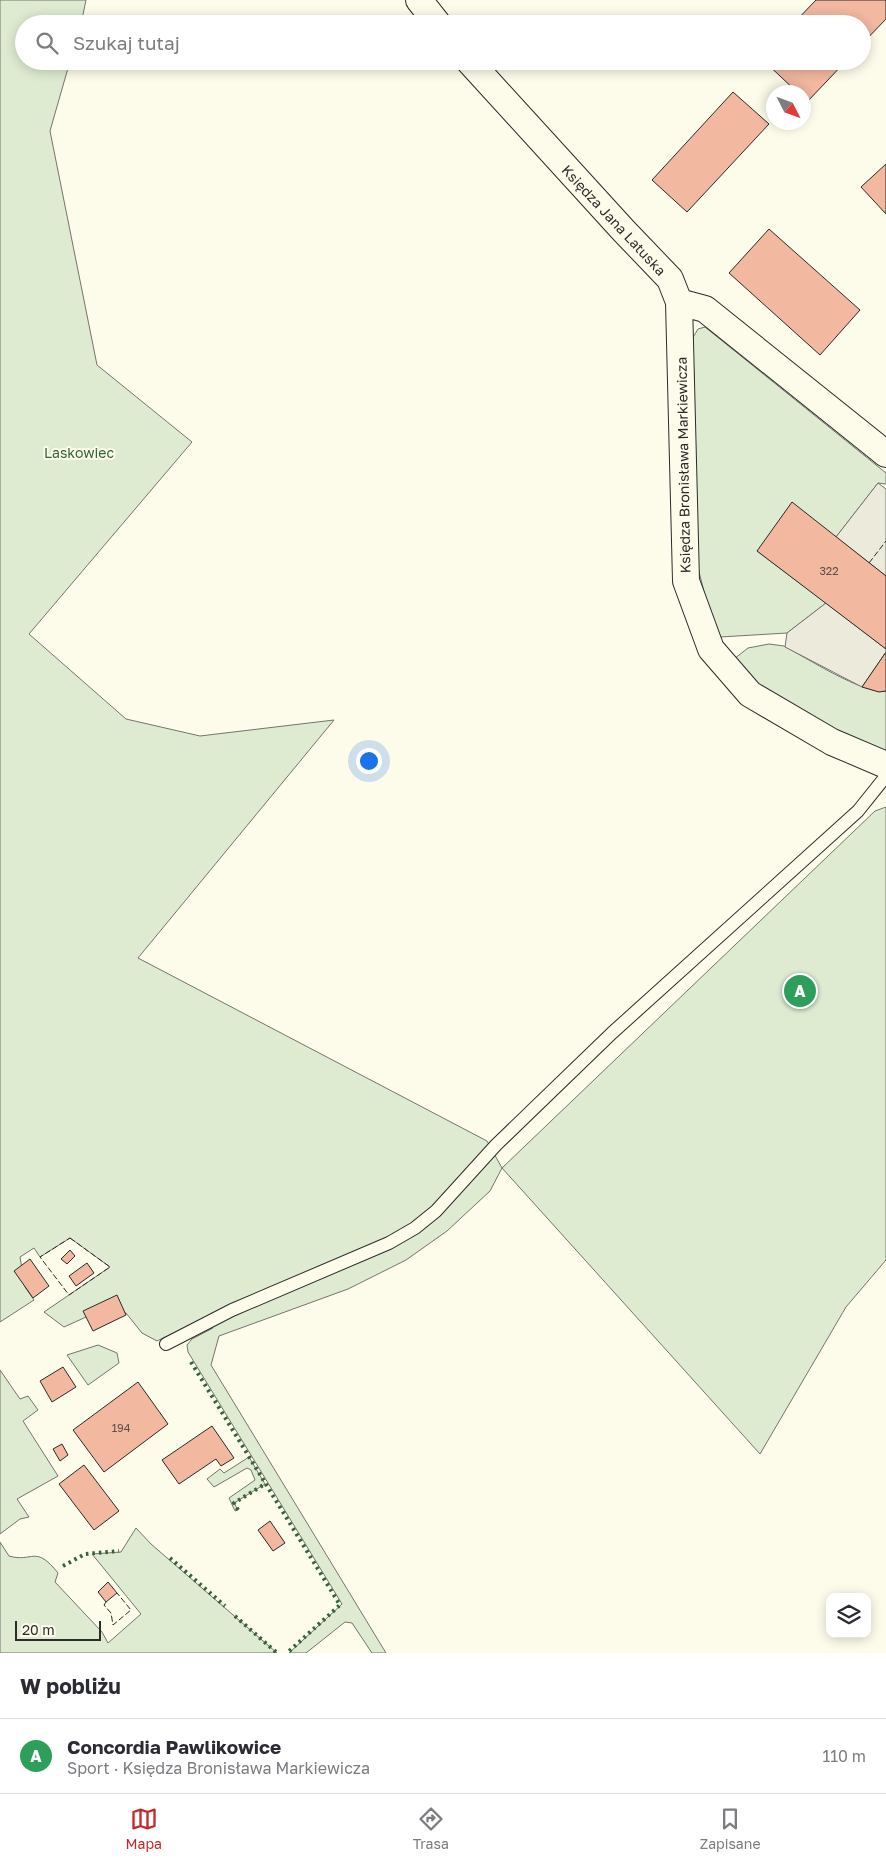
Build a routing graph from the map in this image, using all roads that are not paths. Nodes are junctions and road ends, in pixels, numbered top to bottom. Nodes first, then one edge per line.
1 (419, 0) edge
2 (431, 15) edge
3 (477, 70) edge
4 (679, 302) junction
5 (886, 454) edge
6 (886, 765) edge
7 (886, 776) edge
8 (166, 1344) dead end

1 - 2 street
3 - 4 street, Księdza Jana Latuska
4 - 5 street
4 - 6 street, Księdza Bronisława Markiewicza
7 - 8 lane

